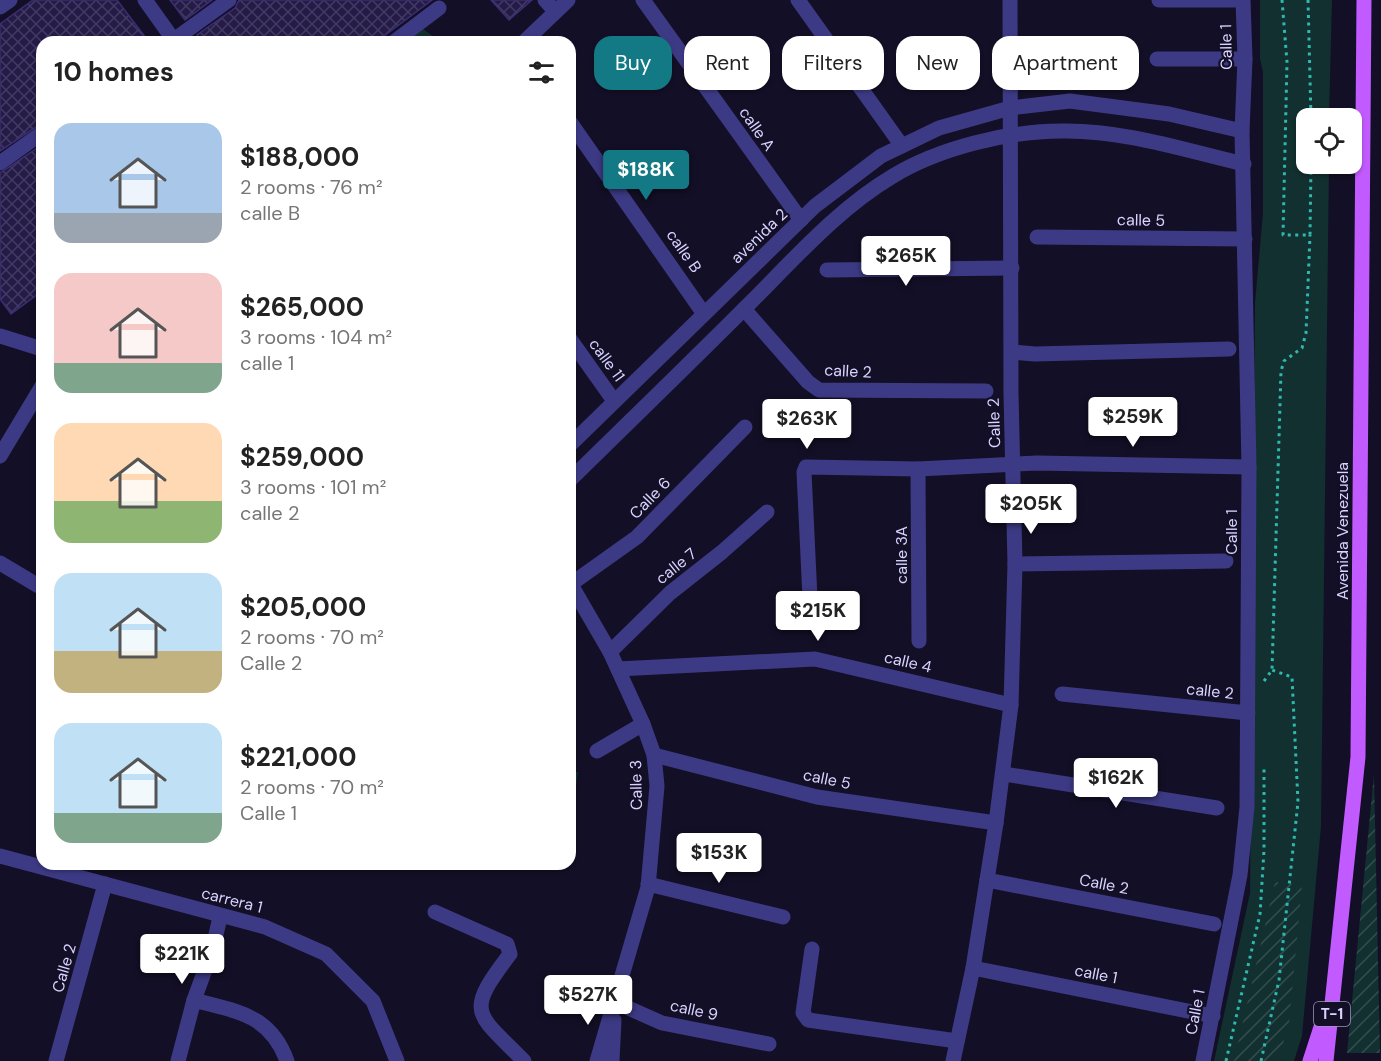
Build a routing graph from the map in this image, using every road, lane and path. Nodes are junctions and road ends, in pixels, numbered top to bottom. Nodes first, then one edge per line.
1 (10, 0) edge
2 (145, 0) edge
3 (229, 0) edge
4 (568, 0) edge
5 (643, 0) edge
6 (798, 0) edge
7 (1010, 0) edge
8 (1159, 0) edge
9 (1242, 0) edge
10 (1282, 0) edge
11 (1308, 0) edge
12 (1364, 0) edge
13 (550, 5) edge
14 (0, 8) edge
15 (439, 8) dead end
16 (170, 36) edge
17 (180, 36) edge
18 (402, 36) edge
19 (528, 36) edge
20 (1010, 36) edge
21 (1157, 58) dead end
22 (1245, 59) junction
23 (1010, 90) edge
24 (1010, 108) junction
25 (1311, 108) edge
26 (576, 131) edge
27 (1242, 131) junction
28 (1010, 136) junction
29 (36, 137) edge
30 (902, 146) junction
31 (0, 163) edge
32 (1244, 164) junction
33 (1311, 174) edge
34 (801, 220) junction
35 (1310, 235) junction
36 (1037, 237) dead end
37 (1245, 239) junction
38 (1012, 268) junction
39 (827, 270) dead end
40 (744, 309) junction
41 (704, 314) junction
42 (0, 336) edge
43 (36, 347) edge
44 (576, 347) edge
45 (1229, 349) dead end
46 (1012, 352) junction
47 (986, 390) dead end
48 (614, 401) junction
49 (36, 407) edge
50 (745, 427) dead end
51 (576, 440) edge
52 (0, 456) edge
53 (1014, 464) junction
54 (1249, 467) junction
55 (918, 469) junction
56 (576, 474) edge
57 (767, 512) dead end
58 (1226, 561) dead end
59 (0, 563) edge
60 (1015, 564) junction
61 (576, 580) edge
62 (36, 584) edge
63 (576, 592) edge
64 (811, 619) dead end
65 (919, 641) dead end
66 (610, 652) junction
67 (618, 669) junction
68 (1062, 694) dead end
69 (1011, 705) junction
70 (1248, 713) junction
71 (644, 724) junction
72 (597, 750) dead end
73 (654, 755) junction
74 (1004, 774) junction
75 (1217, 808) dead end
76 (996, 823) junction
77 (0, 856) edge
78 (36, 866) edge
79 (52, 870) edge
80 (987, 880) junction
81 (105, 884) junction
82 (648, 884) junction
83 (435, 912) dead end
84 (220, 917) junction
85 (783, 917) dead end
86 (1214, 924) dead end
87 (812, 949) dead end
88 (1337, 966) junction
89 (973, 968) junction
90 (194, 1000) junction
91 (615, 1002) junction
92 (1213, 1016) junction
93 (957, 1041) junction
94 (769, 1044) dead end
95 (601, 1060) edge
96 (57, 1061) edge
97 (178, 1061) edge
98 (287, 1061) edge
99 (397, 1061) edge
100 (524, 1061) edge
101 (953, 1061) edge
102 (1203, 1061) edge
103 (1261, 1061) edge
104 (1310, 1061) edge
105 (1326, 1061) edge

1 - 14 street
2 - 16 street
3 - 17 street
4 - 13 street
5 - 34 street, calle A
6 - 30 street
7 - 20 street, Calle 2
8 - 9 street
9 - 22 street, Calle 1
10 - 35 path
11 - 25 path
12 - 88 main road, Avenida Venezuela / T-1
13 - 19 street
15 - 18 street
21 - 22 street
22 - 27 street, Calle 1
23 - 24 street, Calle 2
24 - 27 street, avenida 2
24 - 28 street, Calle 2
24 - 30 street, avenida 2
26 - 41 street, calle B
27 - 32 street, Calle 1
28 - 32 street
28 - 38 street, Calle 2
28 - 40 street
29 - 31 street
30 - 34 street, avenida 2
32 - 37 street, Calle 1
33 - 35 path
34 - 41 street, avenida 2
35 - 103 path
36 - 37 street, calle 5
37 - 54 street, Calle 1
38 - 39 street
38 - 46 street, Calle 2
40 - 47 street, calle 2
40 - 56 street
41 - 48 street, avenida 2
42 - 43 street
44 - 48 street, calle 11
45 - 46 street
46 - 53 street, Calle 2
48 - 51 street, avenida 2
49 - 52 street
50 - 61 street, Calle 6
53 - 54 street, calle 2
53 - 55 street, calle 2
53 - 60 street, Calle 2
54 - 70 street, Calle 1
55 - 64 street, calle 2
55 - 65 street, calle 3A
57 - 66 street, calle 7
58 - 60 street, Calle 1
59 - 62 street
60 - 69 street, Calle 2
63 - 66 street, Calle 3
66 - 67 street, Calle 3
67 - 69 street, calle 4
67 - 71 street, Calle 3
68 - 70 street, calle 2
69 - 74 street, Calle 2
70 - 92 street, Calle 1
71 - 72 street
71 - 73 street, Calle 3
73 - 76 street, calle 5
73 - 82 street, Calle 3
74 - 75 street
74 - 76 street, Calle 2
76 - 80 street, Calle 2
77 - 78 street, carrera 1
79 - 81 street, carrera 1
80 - 86 street, Calle 2
80 - 89 street, Calle 2
81 - 84 street, carrera 1
81 - 96 street, Calle 2
82 - 85 street
82 - 91 street, Calle 3
83 - 100 street
84 - 90 street
84 - 99 street, carrera 1
87 - 93 street
88 - 104 main road
88 - 105 main road, Avenida Venezuela / T-1
89 - 92 street, calle 1
89 - 93 street, Calle 2
90 - 97 street
90 - 98 street
91 - 94 street, calle 9
91 - 95 street, Calle 3
92 - 102 street, Calle 1
93 - 101 street, Calle 2

